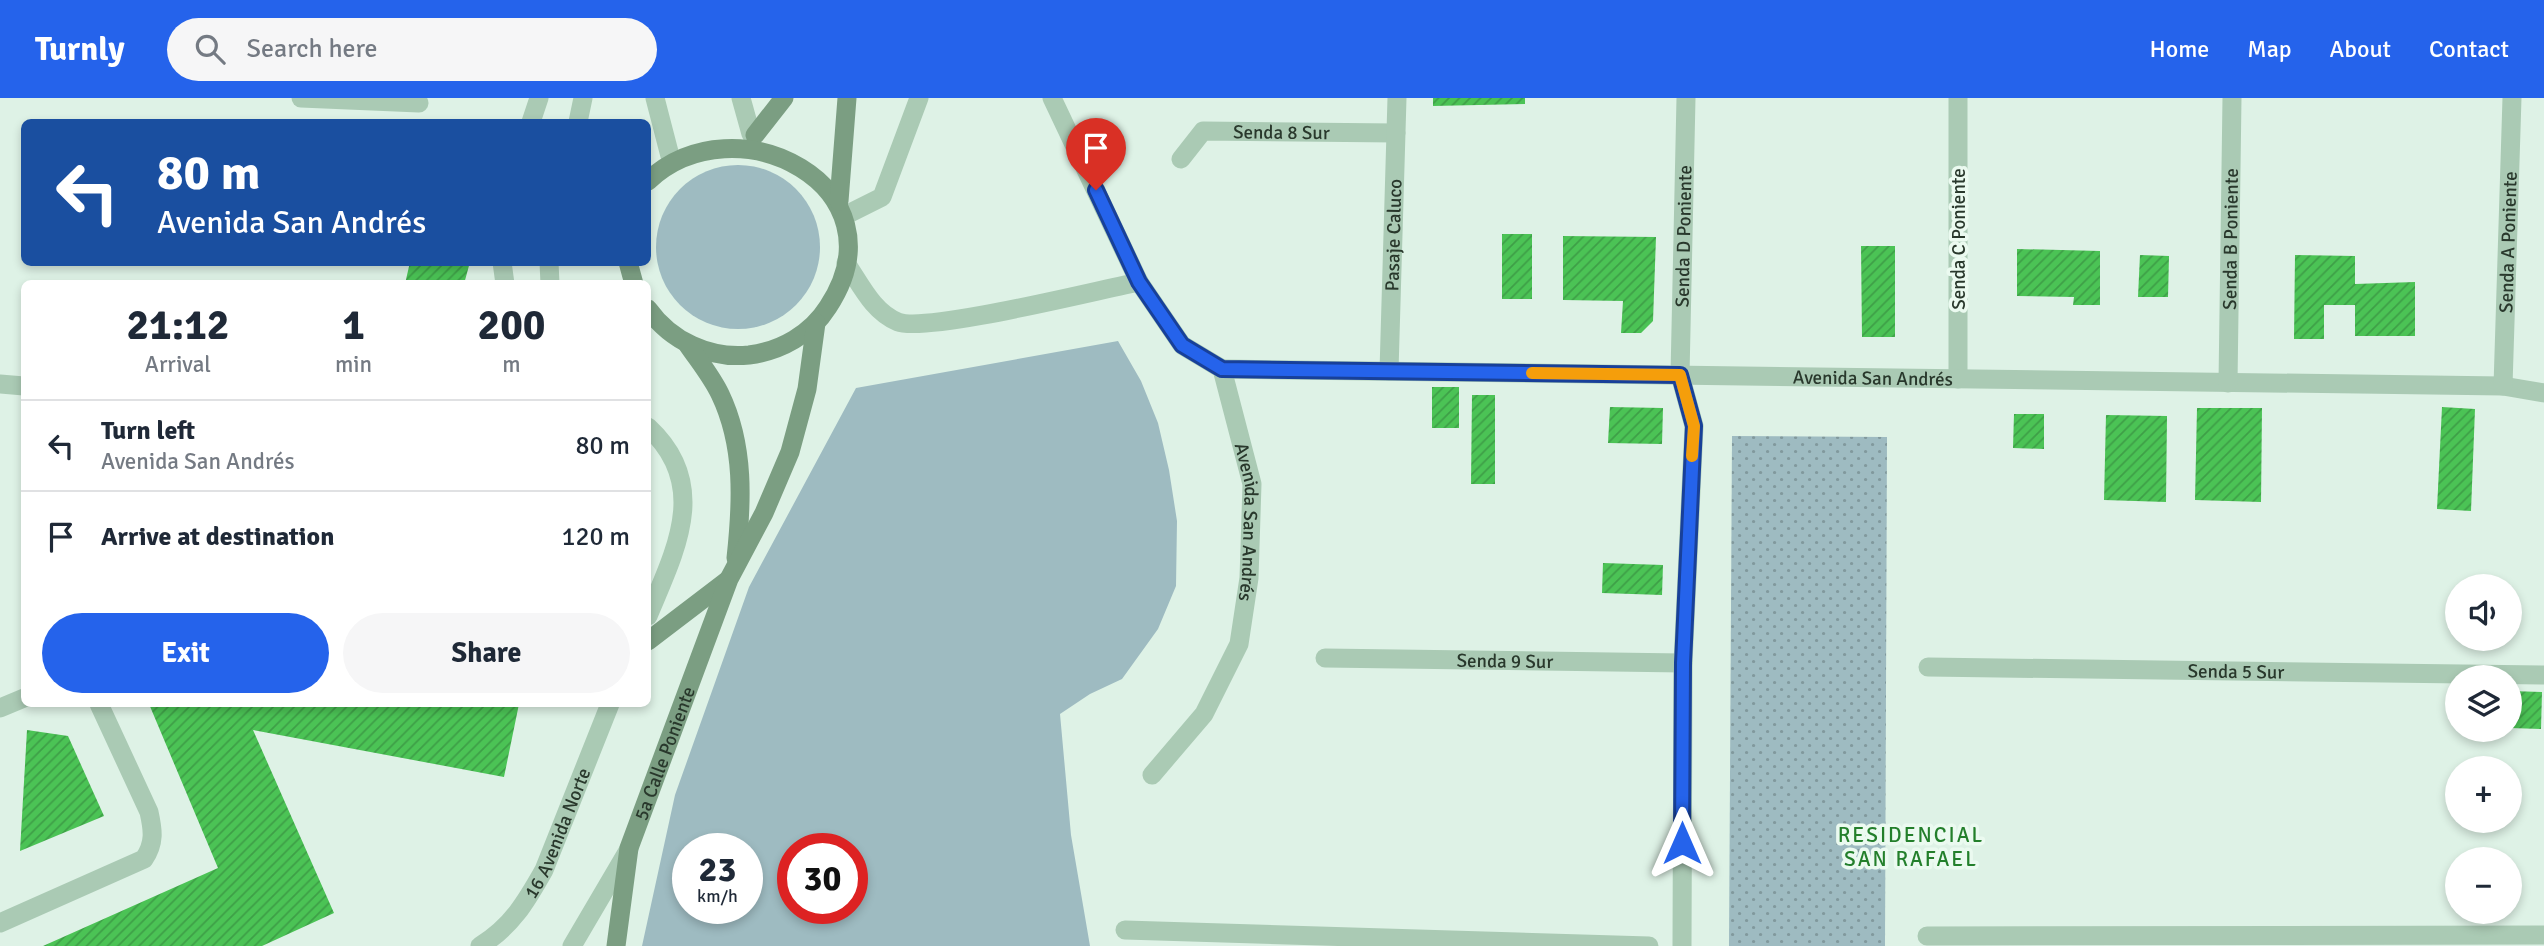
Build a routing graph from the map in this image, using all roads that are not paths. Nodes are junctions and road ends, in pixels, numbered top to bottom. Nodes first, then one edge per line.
1 (301, 98) edge
2 (539, 98) edge
3 (583, 98) edge
4 (655, 98) edge
5 (741, 98) edge
6 (784, 98) edge
7 (847, 98) edge
8 (919, 98) edge
9 (1052, 98) edge
10 (1397, 98) edge
11 (1686, 98) edge
12 (1958, 98) edge
13 (2232, 98) edge
14 (2512, 98) edge
15 (419, 103) dead end
16 (532, 119) edge
17 (579, 119) edge
18 (753, 134) junction
19 (1396, 134) junction
20 (670, 156) junction
21 (1181, 159) dead end
22 (651, 178) edge
23 (842, 208) junction
24 (846, 263) junction
25 (1139, 282) junction
26 (651, 313) edge
27 (816, 323) junction
28 (688, 345) junction
29 (1222, 369) junction
30 (1389, 371) junction
31 (1680, 375) junction
32 (1958, 379) junction
33 (2228, 383) junction
34 (2544, 383) edge
35 (0, 384) edge
36 (21, 386) edge
37 (2503, 386) junction
38 (2523, 387) junction
39 (2544, 393) edge
40 (651, 431) edge
41 (732, 574) junction
42 (651, 609) edge
43 (651, 640) edge
44 (1325, 658) dead end
45 (1683, 663) junction
46 (1928, 667) dead end
47 (2544, 675) edge
48 (21, 699) edge
49 (100, 707) edge
50 (609, 707) edge
51 (0, 708) edge
52 (1152, 775) dead end
53 (629, 848) junction
54 (0, 923) edge
55 (1125, 930) dead end
56 (2544, 935) edge
57 (1927, 936) dead end
58 (480, 946) edge
59 (572, 946) edge
60 (616, 946) edge
61 (1649, 946) edge
62 (1682, 946) edge

1 - 15 street
2 - 16 street
3 - 17 street
4 - 20 street
5 - 18 street
6 - 18 main road
7 - 23 main road
8 - 23 street
9 - 25 street
10 - 19 street, Pasaje Caluco
11 - 31 street, Senda D Poniente
12 - 32 street, Senda C Poniente
13 - 33 street, Senda B Poniente
14 - 37 street, Senda A Poniente
18 - 20 main road
18 - 23 main road
19 - 21 street, Senda 8 Sur
19 - 30 street, Pasaje Caluco
20 - 22 main road
23 - 24 main road
24 - 25 street
24 - 27 main road
25 - 29 street
26 - 28 main road
27 - 28 main road
27 - 41 main road, 5a Calle Poniente
28 - 41 main road, 5a Calle Poniente
29 - 30 street, Avenida San Andrés
29 - 52 street, Avenida San Andrés
30 - 31 street, Avenida San Andrés
31 - 32 street, Avenida San Andrés
31 - 45 street, Senda D Poniente
32 - 33 street, Avenida San Andrés
33 - 37 street, Avenida San Andrés
34 - 38 street, Avenida San Andrés
35 - 36 street
37 - 38 street, Avenida San Andrés
38 - 39 street, Avenida San Andrés
40 - 42 street
41 - 43 main road
41 - 53 main road, 5a Calle Poniente
44 - 45 street, Senda 9 Sur
45 - 62 street, Senda D Poniente
46 - 47 street, Senda 5 Sur
48 - 51 street
49 - 54 street
50 - 58 street, 16 Avenida Norte
53 - 59 street
53 - 60 main road, 5a Calle Poniente
55 - 61 street
56 - 57 street

